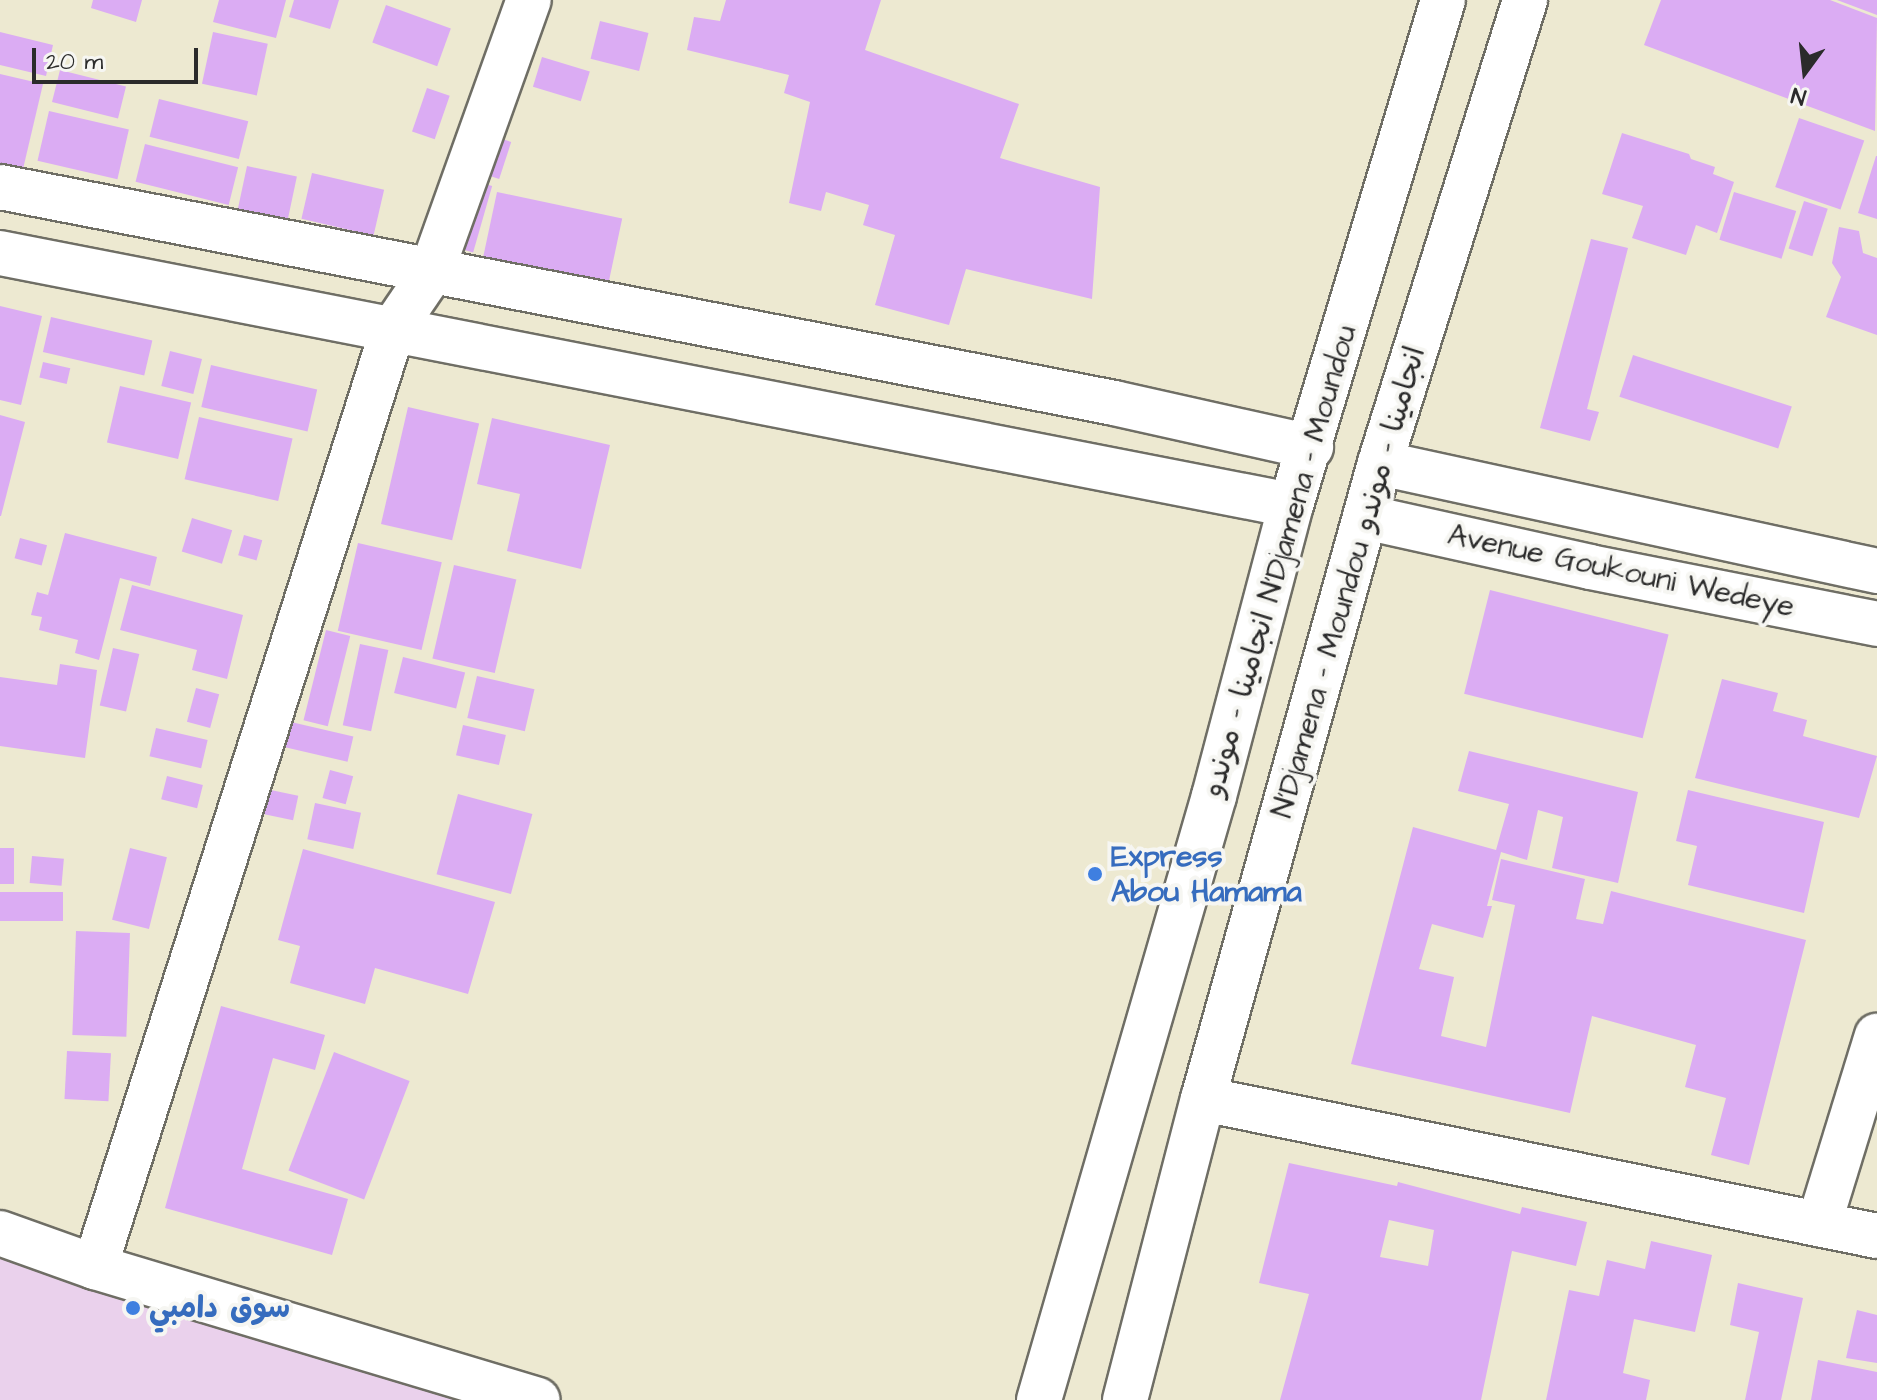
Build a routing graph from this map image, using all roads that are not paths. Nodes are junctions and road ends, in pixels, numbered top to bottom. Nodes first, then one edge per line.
1 (529, 0) edge
2 (1443, 0) edge
3 (1525, 0) edge
4 (0, 187) edge
5 (0, 253) edge
6 (431, 273) junction
7 (393, 329) junction
8 (1311, 447) junction
9 (1380, 463) junction
10 (1291, 505) junction
11 (1365, 517) junction
12 (1877, 571) edge
13 (1877, 624) edge
14 (1877, 1036) edge
15 (1203, 1099) junction
16 (1819, 1224) junction
17 (0, 1233) edge
18 (1877, 1236) edge
19 (95, 1267) junction
20 (537, 1400) edge
21 (1039, 1400) edge
22 (1125, 1400) edge

1 - 6 street
2 - 8 street, انجامينا - موندو N'Djamena - Moundou
3 - 9 street, N'Djamena - Moundou انجامينا - موندو
4 - 6 street
5 - 7 street
6 - 7 street
6 - 8 street
7 - 10 street
7 - 19 street
8 - 10 street, انجامينا - موندو N'Djamena - Moundou
9 - 11 street, N'Djamena - Moundou انجامينا - موندو
9 - 12 street, Avenue Goukouni Wedeye
10 - 21 street, انجامينا - موندو N'Djamena - Moundou
11 - 13 street, Avenue Goukouni Wedeye
11 - 15 street, N'Djamena - Moundou انجامينا - موندو
14 - 16 street
15 - 16 street
15 - 22 street, N'Djamena - Moundou انجامينا - موندو
16 - 18 street
17 - 19 street
19 - 20 street

